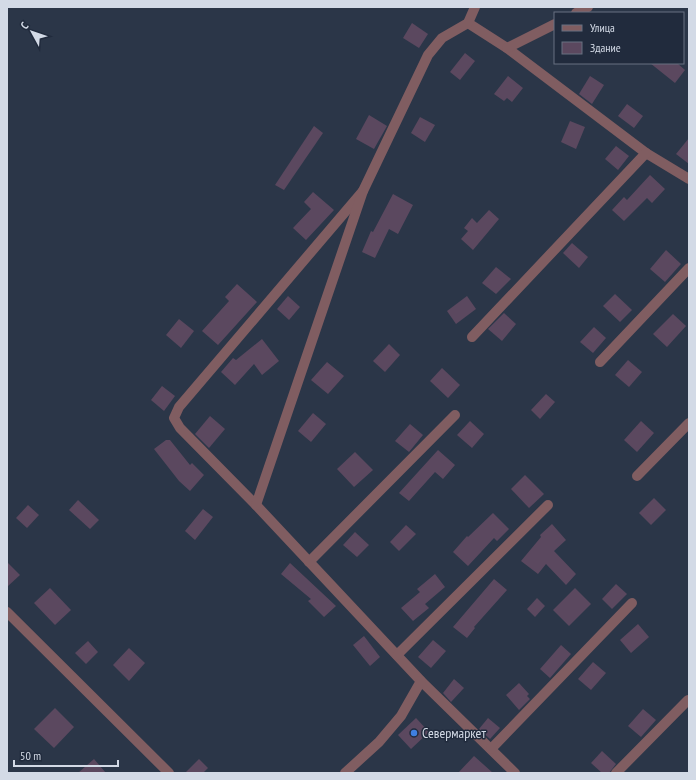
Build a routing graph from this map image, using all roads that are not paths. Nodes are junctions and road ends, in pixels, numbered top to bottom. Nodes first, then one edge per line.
1 (475, 7) edge
2 (588, 7) edge
3 (578, 12) edge
4 (468, 23) junction
5 (554, 24) edge
6 (507, 48) junction
7 (646, 153) junction
8 (689, 179) edge
9 (363, 191) junction
10 (689, 268) edge
11 (472, 337) dead end
12 (600, 362) dead end
13 (455, 415) dead end
14 (689, 423) edge
15 (637, 476) dead end
16 (256, 505) junction
17 (548, 505) dead end
18 (309, 562) junction
19 (632, 603) dead end
20 (7, 612) edge
21 (397, 655) junction
22 (421, 681) junction
23 (688, 700) dead end
24 (491, 749) junction
25 (169, 773) edge
26 (345, 773) edge
27 (516, 773) edge
28 (616, 773) edge

1 - 4 street
2 - 3 street
4 - 6 street
4 - 9 street
5 - 6 street
6 - 7 street
7 - 8 street
7 - 11 street
9 - 16 street
9 - 16 street
10 - 12 street
13 - 18 street
14 - 15 street
16 - 18 street
17 - 21 street
18 - 21 street
19 - 24 street
20 - 25 street
21 - 22 street
22 - 24 street
22 - 26 street
23 - 28 street
24 - 27 street

